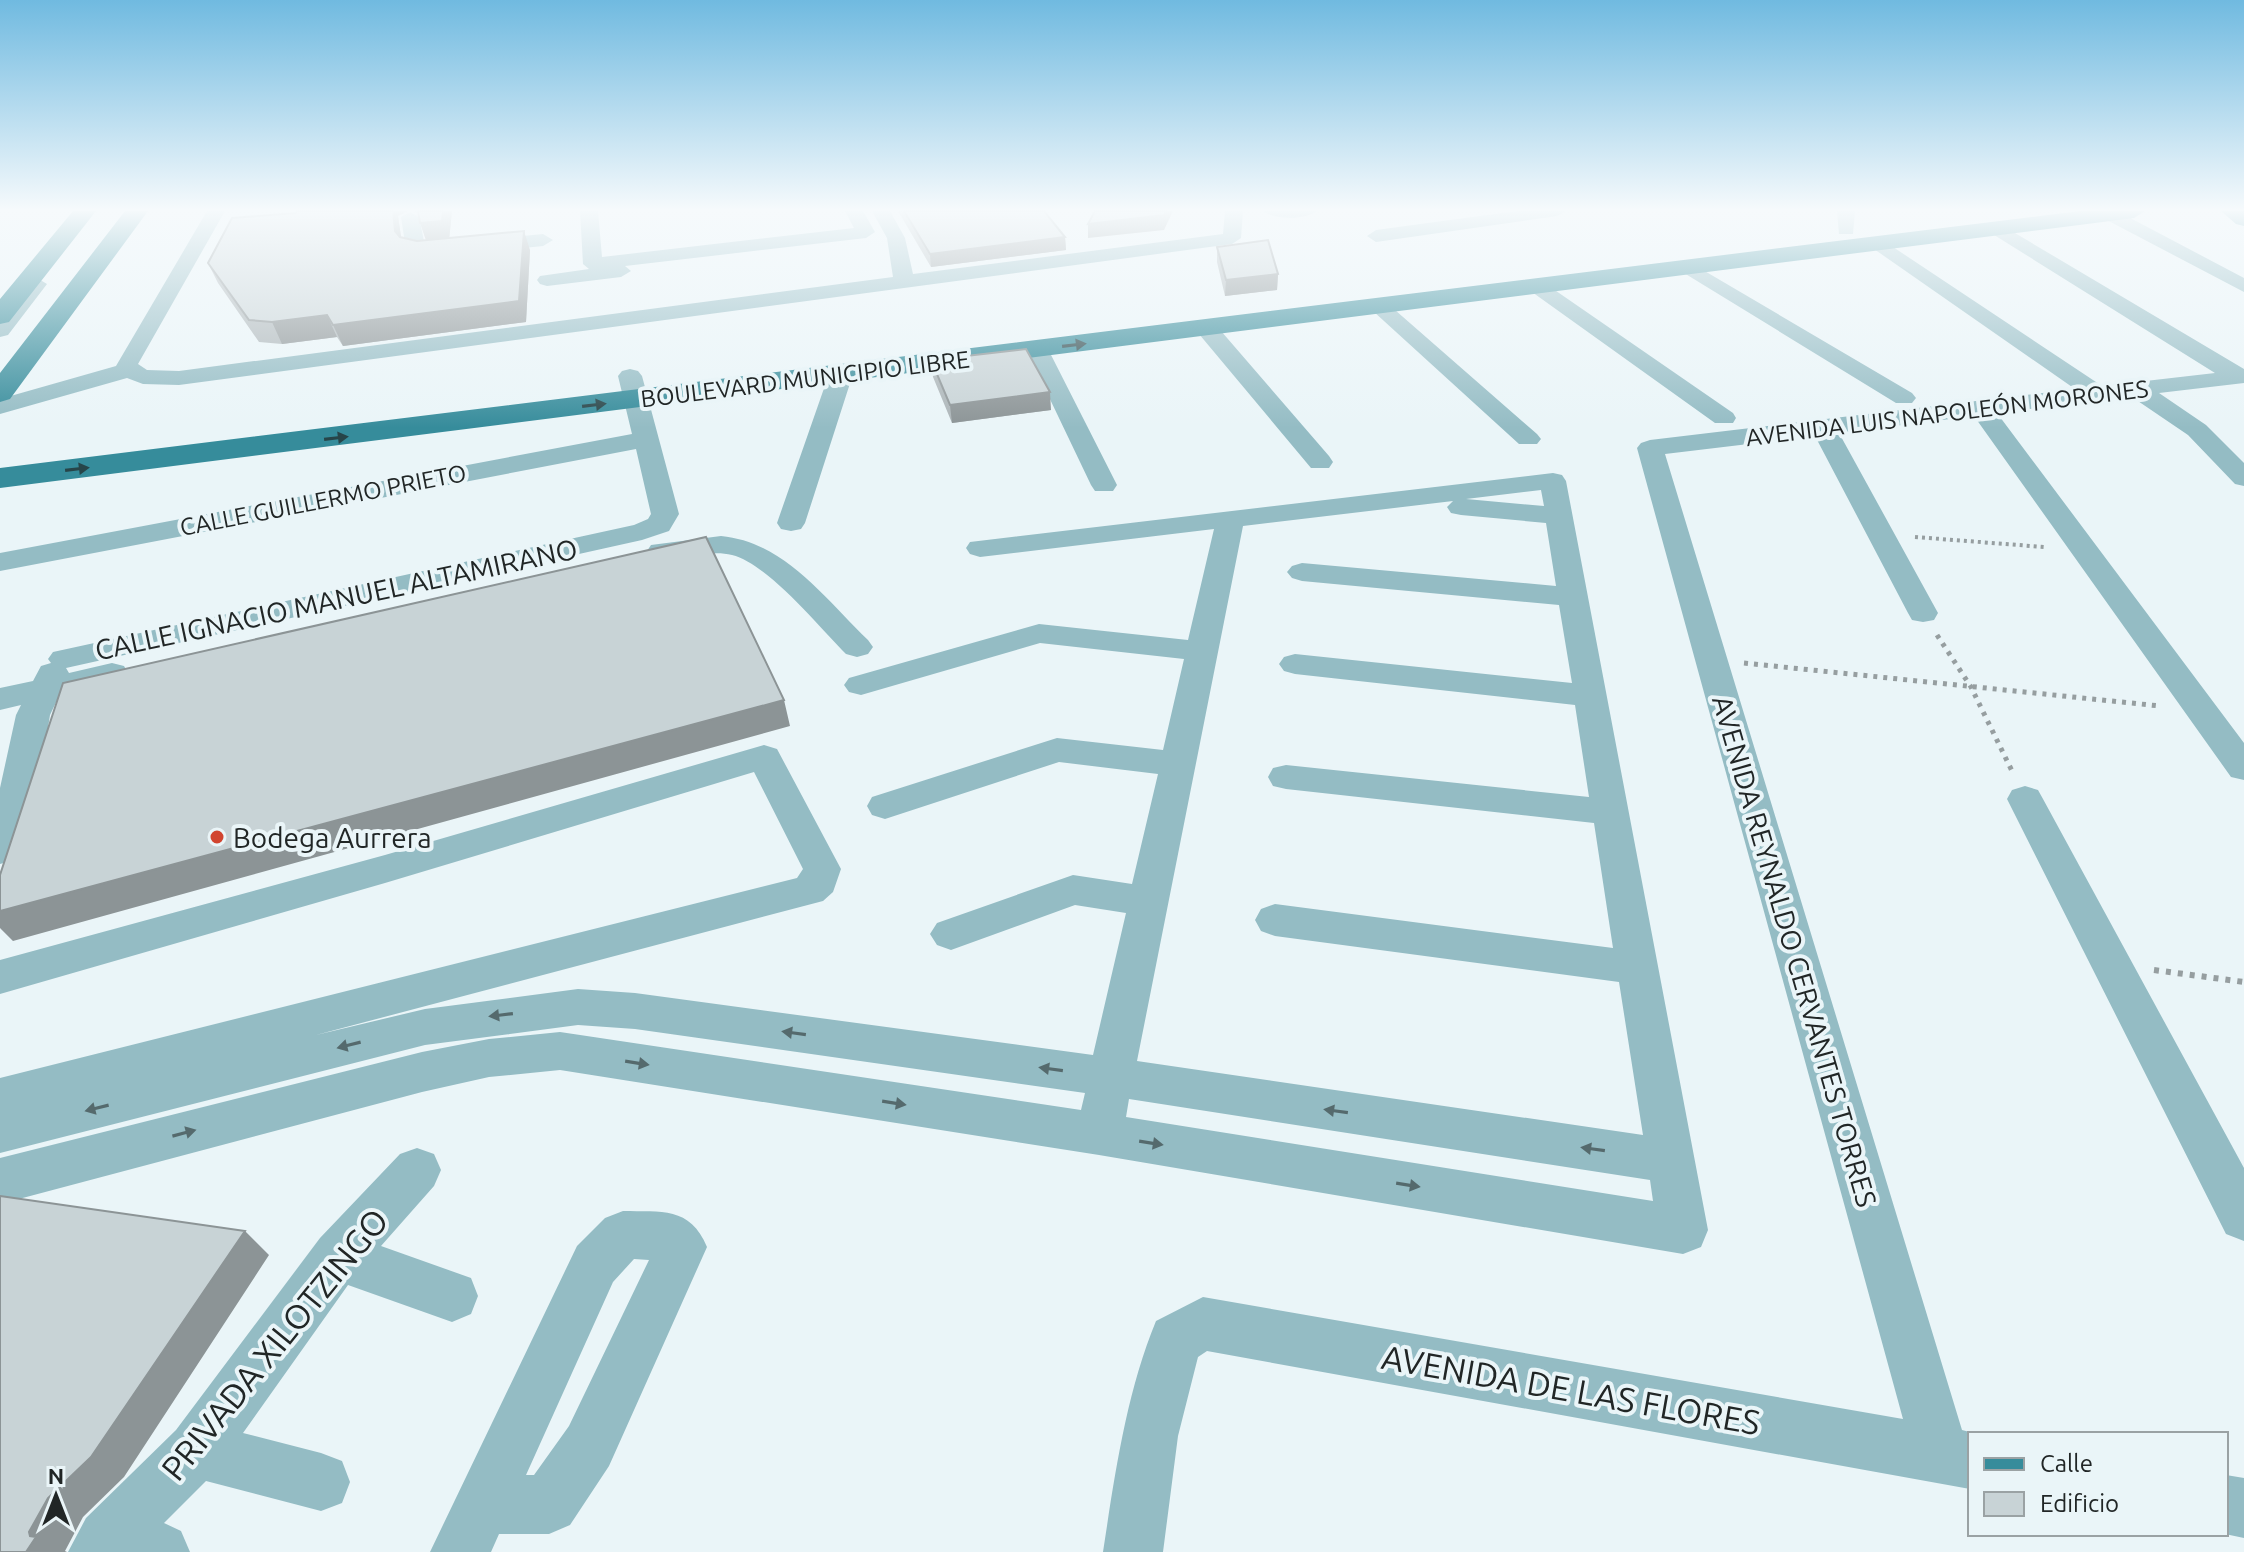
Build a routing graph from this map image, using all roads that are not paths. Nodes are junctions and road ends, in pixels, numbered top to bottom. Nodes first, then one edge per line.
1 (26, 283) edge
2 (38, 283) edge
3 (71, 283) edge
4 (82, 283) edge
5 (174, 283) edge
6 (547, 283) edge
7 (901, 283) edge
8 (1388, 283) edge
9 (1576, 283) edge
10 (1715, 283) edge
11 (1937, 283) edge
12 (2093, 283) edge
13 (1539, 288) junction
14 (1380, 307) junction
15 (0, 316) edge
16 (1207, 329) junction
17 (0, 330) edge
18 (547, 331) junction
19 (1037, 349) junction
20 (129, 370) junction
21 (841, 374) junction
22 (0, 377) edge
23 (2241, 377) edge
24 (633, 388) junction
25 (2138, 390) junction
26 (0, 393) edge
27 (2099, 395) junction
28 (1904, 398) dead end
29 (0, 407) edge
30 (1982, 410) junction
31 (1724, 418) dead end
32 (1824, 429) junction
33 (142, 434) dead end
34 (646, 439) junction
35 (1528, 439) dead end
36 (1650, 448) joint
37 (1320, 462) dead end
38 (0, 478) edge
39 (2244, 478) edge
40 (1104, 485) dead end
41 (1230, 519) junction
42 (791, 523) dead end
43 (980, 548) dead end
44 (0, 562) edge
45 (1302, 572) dead end
46 (1573, 597) junction
47 (1923, 613) road end
48 (857, 647) dead end
49 (1202, 651) junction
50 (1295, 664) dead end
51 (0, 673) edge
52 (861, 685) dead end
53 (1590, 696) junction
54 (34, 697) edge
55 (0, 699) edge
56 (1178, 764) junction
57 (2244, 768) edge
58 (11, 774) edge
59 (1286, 777) dead end
60 (2025, 799) road end
61 (885, 806) dead end
62 (1610, 812) junction
63 (0, 850) edge
64 (1149, 902) junction
65 (1275, 920) dead end
66 (951, 934) dead end
67 (1637, 968) junction
68 (0, 977) edge
69 (578, 1007) junction
70 (560, 1051) junction
71 (1111, 1077) junction
72 (11, 1118) edge
73 (1099, 1134) junction
74 (1670, 1161) junction
75 (417, 1170) dead end
76 (9, 1179) edge
77 (2244, 1217) edge
78 (338, 1256) junction
79 (452, 1296) dead end
80 (196, 1450) junction
81 (1955, 1457) edge
82 (321, 1482) dead end
83 (471, 1529) edge
84 (122, 1548) edge
85 (1133, 1552) edge

1 - 15 main road
2 - 17 street
3 - 22 street
4 - 26 main road
5 - 20 street
6 - 18 street
7 - 18 street
8 - 24 main road, BOULEVARD MUNICIPIO LIBRE
9 - 13 main road, BOULEVARD MUNICIPIO LIBRE
10 - 28 street
11 - 27 street
12 - 23 street
13 - 14 main road, BOULEVARD MUNICIPIO LIBRE
13 - 31 street
14 - 16 main road, BOULEVARD MUNICIPIO LIBRE
14 - 35 street
19 -> 16 main road, BOULEVARD MUNICIPIO LIBRE
16 - 37 street
18 - 20 street
19 - 21 main road, BOULEVARD MUNICIPIO LIBRE
19 - 40 street
20 - 29 street
21 - 24 main road, BOULEVARD MUNICIPIO LIBRE
21 - 42 street
23 - 25 street, AVENIDA LUIS NAPOLEÓN MORONES
24 - 33 main road, BOULEVARD MUNICIPIO LIBRE
24 - 34 street
38 -> 24 main road, BOULEVARD MUNICIPIO LIBRE
25 - 27 street, AVENIDA LUIS NAPOLEÓN MORONES
25 - 39 street
27 - 30 street, AVENIDA LUIS NAPOLEÓN MORONES
30 - 32 street, AVENIDA LUIS NAPOLEÓN MORONES
30 - 57 street
32 - 36 street, AVENIDA LUIS NAPOLEÓN MORONES
32 - 47 street
34 - 44 street, CALLE GUILLERMO PRIETO
34 - 54 street, CALLE IGNACIO MANUEL ALTAMIRANO
36 - 81 street, AVENIDA REYNALDO CERVANTES TORRES
41 - 43 street
41 - 46 street
41 - 49 street
45 - 46 street
46 - 53 street
48 - 54 street
49 - 52 street
49 - 56 street
50 - 53 street
51 - 54 street, CALLE IGNACIO MANUEL ALTAMIRANO
53 - 62 street
54 - 55 street
54 - 58 street
56 - 61 street
56 - 64 street
58 - 63 street
59 - 62 street
60 - 77 street
62 - 67 street
64 - 66 street
64 - 71 street
65 - 67 street
67 - 74 street
68 - 72 street
69 - 70 street
71 -> 69 street
69 -> 72 street
70 -> 73 street
76 -> 70 street
71 - 73 street
74 -> 71 street
72 - 76 street
73 -> 74 street
75 - 78 street, PRIVADA XILOTZINGO
78 - 79 street
78 - 80 street, PRIVADA XILOTZINGO
80 - 82 street
80 - 84 street, PRIVADA XILOTZINGO
81 - 85 street, AVENIDA DE LAS FLORES
83 - 83 street

